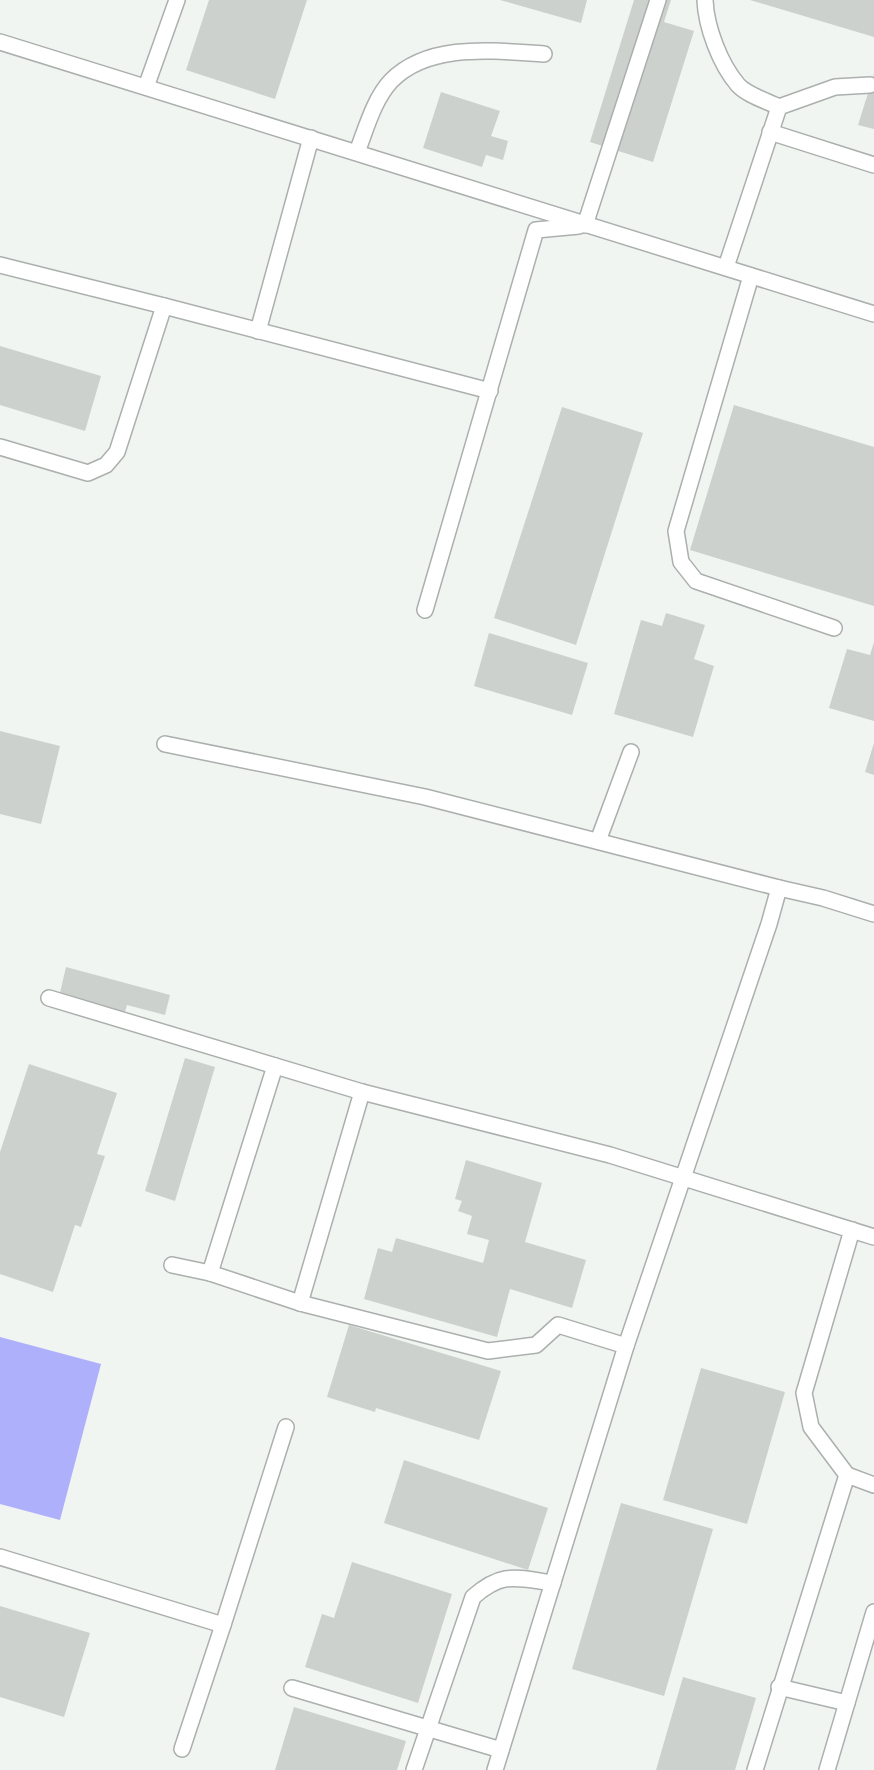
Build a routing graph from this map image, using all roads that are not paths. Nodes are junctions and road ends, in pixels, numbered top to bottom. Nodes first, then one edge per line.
1 (177, 0) edge
2 (658, 0) edge
3 (705, 0) edge
4 (0, 42) edge
5 (544, 54) dead end
6 (870, 85) dead end
7 (146, 87) junction
8 (779, 107) junction
9 (770, 132) junction
10 (311, 138) junction
11 (357, 152) junction
12 (874, 165) edge
13 (585, 225) junction
14 (0, 265) edge
15 (726, 267) junction
16 (752, 276) junction
17 (164, 306) junction
18 (874, 314) edge
19 (258, 331) junction
20 (490, 391) junction
21 (0, 447) edge
22 (425, 610) dead end
23 (834, 628) dead end
24 (165, 744) dead end
25 (632, 752) dead end
26 (598, 842) junction
27 (779, 888) junction
28 (874, 914) edge
29 (49, 998) dead end
30 (275, 1066) junction
31 (362, 1092) junction
32 (684, 1177) junction
33 (852, 1230) junction
34 (874, 1237) edge
35 (172, 1265) dead end
36 (210, 1274) junction
37 (300, 1302) junction
38 (626, 1346) junction
39 (286, 1427) dead end
40 (847, 1475) junction
41 (874, 1485) edge
42 (0, 1558) edge
43 (553, 1583) junction
44 (874, 1612) edge
45 (223, 1625) junction
46 (779, 1687) junction
47 (292, 1688) dead end
48 (847, 1703) junction
49 (426, 1729) junction
50 (182, 1749) dead end
51 (501, 1750) junction
52 (414, 1770) edge
53 (495, 1770) edge
54 (755, 1770) edge
55 (827, 1770) edge

1 - 7 lane
2 - 13 lane
3 - 8 lane
4 - 7 lane
5 - 11 lane
6 - 8 lane
7 - 10 lane
8 - 9 lane
9 - 12 lane
9 - 15 lane
10 - 11 lane
10 - 19 lane
11 - 13 lane
13 - 15 lane
13 - 20 lane
14 - 17 lane
15 - 16 lane
16 - 18 lane
16 - 23 lane
17 - 19 lane
17 - 21 lane
19 - 20 lane
20 - 22 lane
24 - 26 lane
25 - 26 lane
26 - 27 lane
27 - 28 lane
27 - 32 lane
29 - 30 lane
30 - 31 lane
30 - 36 lane
31 - 32 lane
31 - 37 lane
32 - 33 lane
32 - 38 lane
33 - 34 lane
33 - 40 lane
35 - 36 lane
36 - 37 lane
37 - 38 lane
38 - 43 lane
39 - 45 lane
40 - 41 lane
40 - 46 lane
42 - 45 lane
43 - 49 lane
43 - 51 lane
44 - 48 lane
45 - 50 lane
46 - 48 lane
46 - 54 lane
47 - 49 lane
48 - 55 lane
49 - 51 lane
49 - 52 lane
51 - 53 lane

